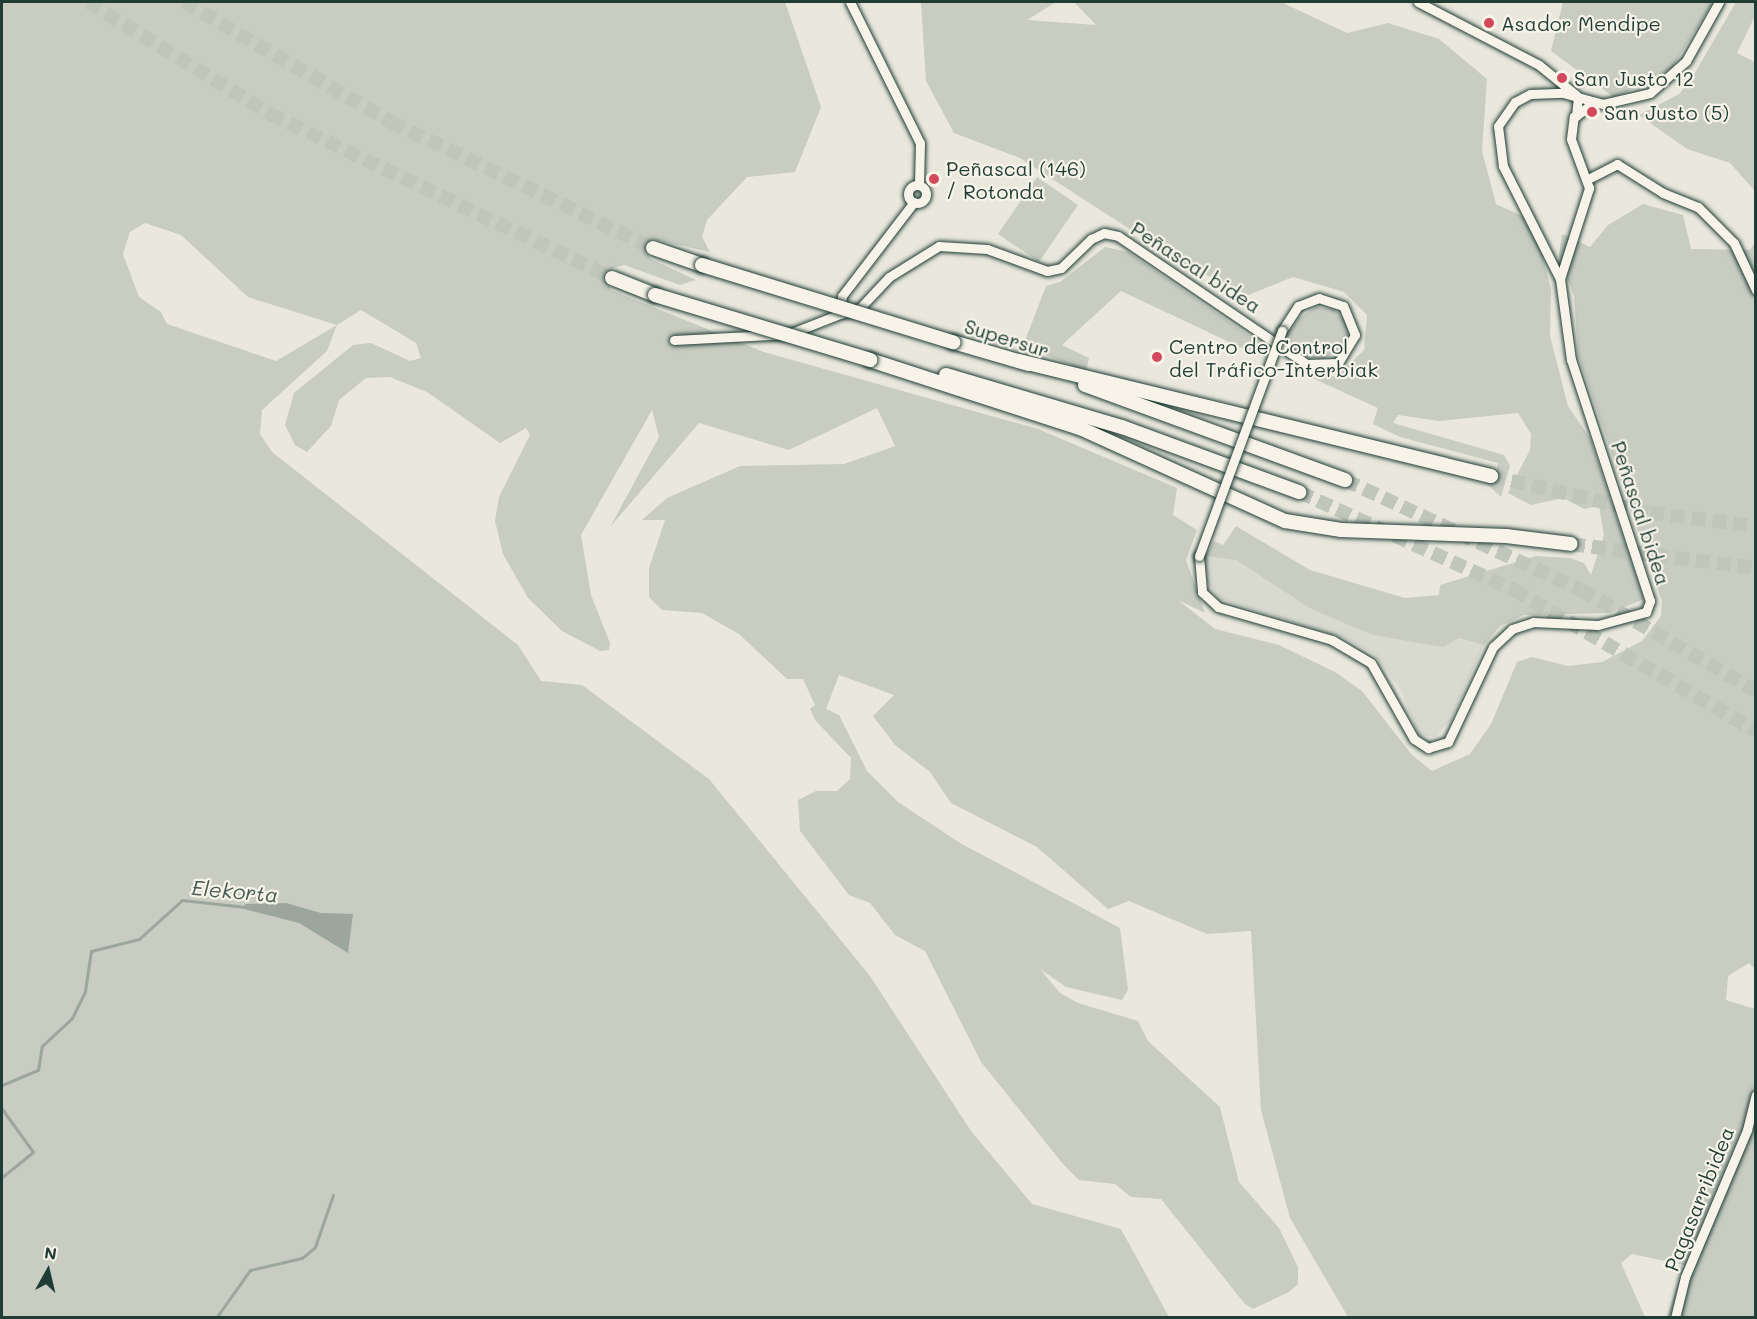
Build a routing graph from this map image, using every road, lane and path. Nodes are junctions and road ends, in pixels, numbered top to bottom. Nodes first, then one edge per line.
1 (849, 2) edge
2 (1418, 2) edge
3 (1719, 2) edge
4 (1578, 97) junction
5 (1594, 102) junction
6 (1574, 116) junction
7 (1587, 179) junction
8 (652, 248) tunnel mouth
9 (612, 278) tunnel mouth
10 (1560, 279) junction
11 (1755, 290) edge
12 (840, 314) junction
13 (674, 340) dead end
14 (1019, 361) junction
15 (925, 374) junction
16 (1491, 477) tunnel mouth
17 (1345, 480) tunnel mouth
18 (1299, 492) tunnel mouth
19 (1571, 544) tunnel mouth
20 (1755, 1095) edge
21 (1675, 1317) edge

1 - 12 street
2 - 4 street
3 - 5 street
4 - 5 street
4 - 6 street
4 - 10 street, Peñascal bidea
5 - 6 street
6 - 7 street
7 - 10 street
7 - 11 street
8 - 14 highway, Supersur, bridge
9 - 15 highway, bridge
10 - 12 street, Peñascal bidea, bridge
12 - 13 street
14 - 16 highway
14 - 17 highway, Supersur
15 - 18 highway
15 - 19 highway
20 - 21 street, Pagasarribidea

